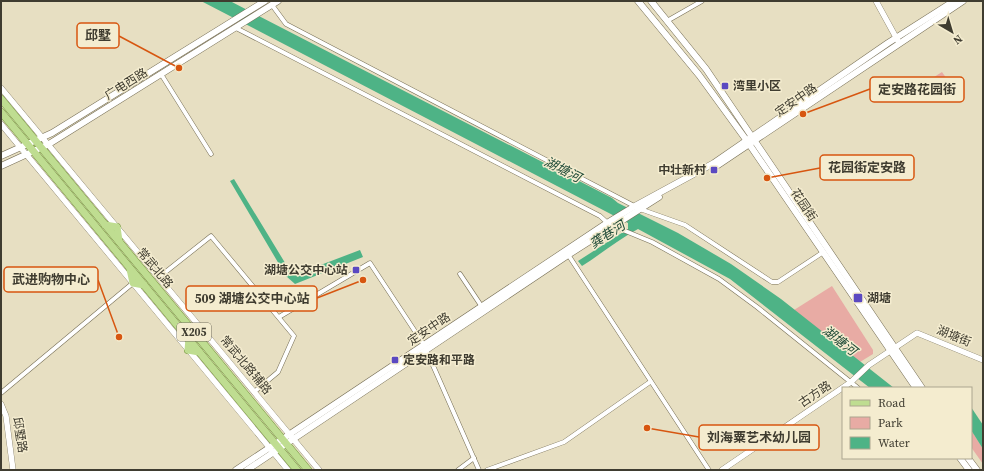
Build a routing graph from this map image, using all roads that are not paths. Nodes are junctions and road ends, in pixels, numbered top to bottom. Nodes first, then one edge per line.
1 (265, 1) edge
2 (278, 1) edge
3 (638, 1) edge
4 (651, 1) edge
5 (702, 1) edge
6 (876, 1) edge
7 (954, 1) edge
8 (963, 1) edge
9 (272, 5) junction
10 (667, 21) junction
11 (238, 26) junction
12 (897, 41) junction
13 (161, 74) junction
14 (1, 88) edge
15 (1, 99) edge
16 (1, 112) edge
17 (1, 124) edge
18 (43, 137) junction
19 (754, 139) junction
20 (36, 141) junction
21 (748, 143) junction
22 (28, 144) junction
23 (49, 144) junction
24 (20, 146) junction
25 (41, 147) junction
26 (33, 151) junction
27 (26, 154) junction
28 (211, 154) dead end
29 (1, 156) edge
30 (1, 166) edge
31 (635, 208) junction
32 (614, 224) junction
33 (105, 225) junction
34 (117, 227) junction
35 (119, 241) junction
36 (567, 253) junction
37 (822, 253) junction
38 (130, 268) junction
39 (460, 274) dead end
40 (158, 278) junction
41 (133, 283) junction
42 (144, 285) junction
43 (483, 309) junction
44 (279, 317) junction
45 (917, 333) joint
46 (189, 339) junction
47 (426, 347) junction
48 (188, 350) junction
49 (892, 350) junction
50 (200, 352) junction
51 (983, 360) edge
52 (852, 380) junction
53 (650, 382) junction
54 (857, 387) edge
55 (915, 387) edge
56 (921, 387) edge
57 (254, 392) junction
58 (1, 393) edge
59 (1, 404) edge
60 (291, 437) junction
61 (284, 442) junction
62 (274, 448) junction
63 (474, 458) junction
64 (961, 459) edge
65 (969, 459) edge
66 (13, 470) edge
67 (236, 470) edge
68 (247, 470) edge
69 (288, 470) edge
70 (297, 470) edge
71 (308, 470) edge
72 (319, 470) edge
73 (458, 470) edge
74 (479, 470) edge
75 (488, 470) edge
76 (709, 470) edge
77 (722, 470) edge
78 (969, 470) edge
79 (977, 470) edge

1 - 18 main road, 广电西路
2 - 9 main road, 广电西路
3 - 21 main road, 花园街
4 - 10 main road, 花园街
5 - 10 street
6 - 12 street
7 - 12 main road, 定安中路
8 - 12 main road, 定安中路
9 - 11 main road, 广电西路
9 - 31 street
10 - 19 main road, 花园街
11 - 13 main road, 广电西路
11 - 32 street
12 - 19 main road, 定安中路
13 - 23 main road, 广电西路
13 - 28 street
14 - 18 street
15 - 20 main road, 常武北路 / X205
16 - 22 main road, 常武北路 / X205
17 - 24 street
18 - 20 main road, 广电西路
18 - 23 street, 常武北路辅路
19 - 21 main road, 定安中路
19 - 49 main road, 花园街
20 - 22 main road, 广电西路
20 - 25 main road, 常武北路 / X205
21 - 31 main road, 定安中路
21 - 37 main road, 花园街
22 - 24 main road, 广电西路
22 - 26 main road, 常武北路 / X205
23 - 25 main road, 广电西路
23 - 34 street, 常武北路辅路
24 - 27 street
24 - 29 main road
25 - 26 main road, 广电西路
25 - 33 main road, 常武北路 / X205
26 - 27 main road, 广电西路
26 - 38 main road, 常武北路 / X205
27 - 30 main road, 广电西路
27 - 41 street
31 - 32 main road, 定安中路
31 - 37 street
32 - 36 main road, 定安中路
32 - 52 street
33 - 34 main road
33 - 35 main road, 常武北路 / X205
34 - 35 main road
34 - 40 street, 常武北路辅路
35 - 61 main road, 常武北路 / X205
36 - 43 main road, 定安中路
36 - 53 street
37 - 49 main road, 花园街
38 - 41 main road
38 - 42 main road, 常武北路 / X205
39 - 43 street
40 - 44 street
40 - 57 street, 常武北路辅路
41 - 42 main road
41 - 48 street
41 - 58 street
42 - 46 main road, 常武北路 / X205
43 - 47 main road, 定安中路
44 - 47 street
44 - 57 street
45 - 49 street, 古方路
45 - 51 street, 湖塘街
46 - 48 main road
46 - 50 main road, 常武北路 / X205
47 - 60 main road, 定安中路
47 - 63 street
48 - 50 main road
48 - 62 street
49 - 52 street, 古方路
49 - 55 main road, 花园街
49 - 56 main road, 花园街
50 - 62 main road, 常武北路 / X205
52 - 54 street
52 - 77 street, 古方路
53 - 75 street
53 - 76 street
57 - 60 street, 常武北路辅路
59 - 66 street, 邱墅路
60 - 61 main road, 定安中路
60 - 72 street, 常武北路辅路
61 - 62 main road, 定安中路
61 - 71 main road, 常武北路 / X205
62 - 67 main road, 定安中路
62 - 68 main road, 定安中路
62 - 69 street
62 - 70 main road, 常武北路 / X205
63 - 73 street
63 - 74 street
64 - 78 main road
65 - 79 main road

